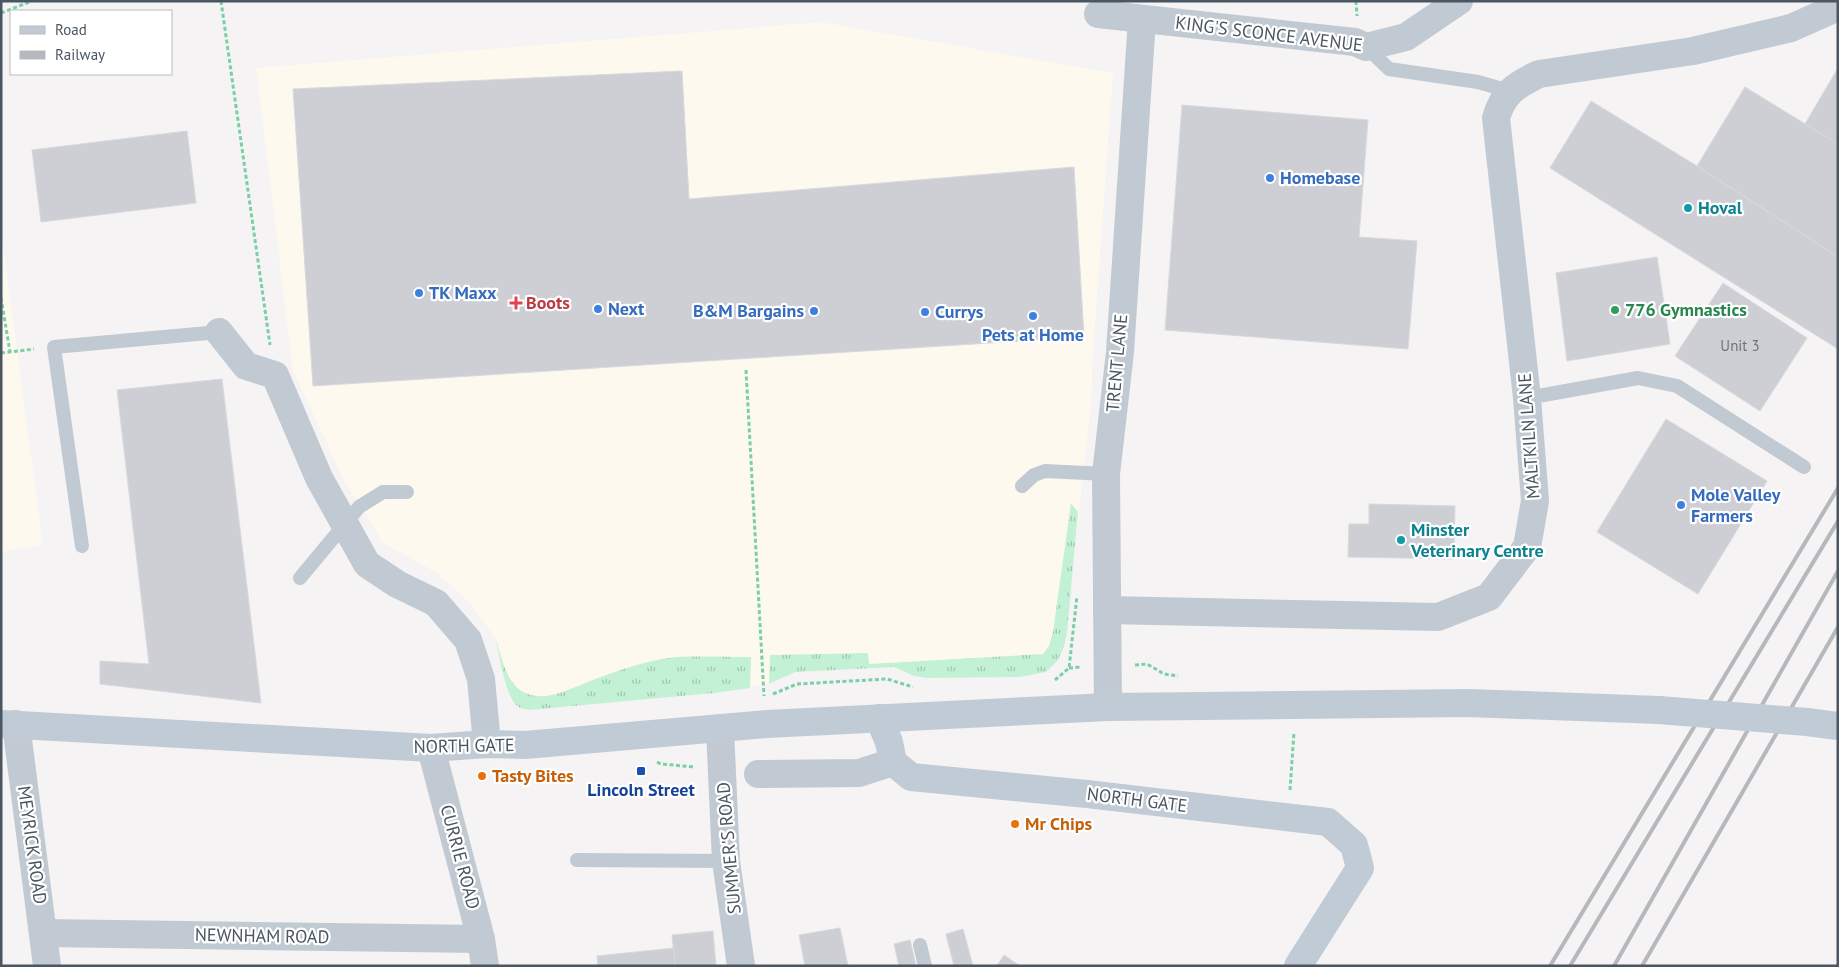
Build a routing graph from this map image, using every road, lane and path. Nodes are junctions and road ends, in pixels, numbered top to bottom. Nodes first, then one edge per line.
1 (32, 1) edge
2 (221, 1) edge
3 (1459, 1) edge
4 (1838, 7) edge
5 (1, 13) edge
6 (1098, 14) dead end
7 (1142, 19) junction
8 (1366, 47) junction
9 (1509, 91) junction
10 (1, 298) edge
11 (219, 332) joint
12 (54, 347) junction
13 (10, 352) junction
14 (1, 353) edge
15 (746, 370) dead end
16 (275, 375) junction
17 (1527, 398) junction
18 (1804, 467) dead end
19 (1106, 474) junction
20 (1022, 486) dead end
21 (407, 492) dead end
22 (344, 525) junction
23 (82, 546) dead end
24 (300, 578) dead end
25 (1077, 595) dead end
26 (1106, 610) junction
27 (1069, 668) dead end
28 (764, 697) dead end
29 (1108, 707) junction
30 (879, 718) junction
31 (8, 724) edge
32 (1838, 726) edge
33 (720, 729) junction
34 (1294, 729) dead end
35 (487, 744) junction
36 (432, 748) junction
37 (893, 762) junction
38 (758, 774) dead end
39 (1288, 817) junction
40 (577, 860) dead end
41 (726, 861) junction
42 (44, 933) junction
43 (481, 939) junction
44 (920, 944) dead end
45 (47, 966) edge
46 (485, 966) edge
47 (741, 966) edge
48 (925, 966) edge
49 (1298, 966) edge

1 - 5 path
2 - 16 path
3 - 8 street, KING'S SCONCE AVENUE
4 - 9 street
6 - 7 street, KING'S SCONCE AVENUE
7 - 8 street, KING'S SCONCE AVENUE
7 - 19 street, TRENT LANE
8 - 9 lane
9 - 17 street, MALTKILN LANE
10 - 13 path
11 - 12 lane
11 - 16 street
12 - 13 path
12 - 23 lane
13 - 14 path
15 - 28 path
16 - 22 street
17 - 18 lane
17 - 26 street, MALTKILN LANE
19 - 20 lane
19 - 26 street, TRENT LANE
21 - 22 lane
22 - 24 lane
22 - 35 street
25 - 27 path
26 - 29 street, TRENT LANE
29 - 30 main road, NORTH GATE
29 - 32 main road, NORTH GATE, bridge
30 - 33 main road, NORTH GATE
30 - 37 main road
31 - 36 main road, NORTH GATE
31 - 42 street, MEYRICK ROAD
33 - 35 main road, NORTH GATE
33 - 41 street, SUMMER'S ROAD
34 - 39 path
35 - 36 main road, NORTH GATE
36 - 43 street, CURRIE ROAD
37 - 38 street
37 - 39 main road, NORTH GATE
39 - 49 main road, NORTH GATE
40 - 41 lane
41 - 47 street, SUMMER'S ROAD
42 - 43 street, NEWNHAM ROAD
42 - 45 street, MEYRICK ROAD
43 - 46 street, CURRIE ROAD
44 - 48 lane

